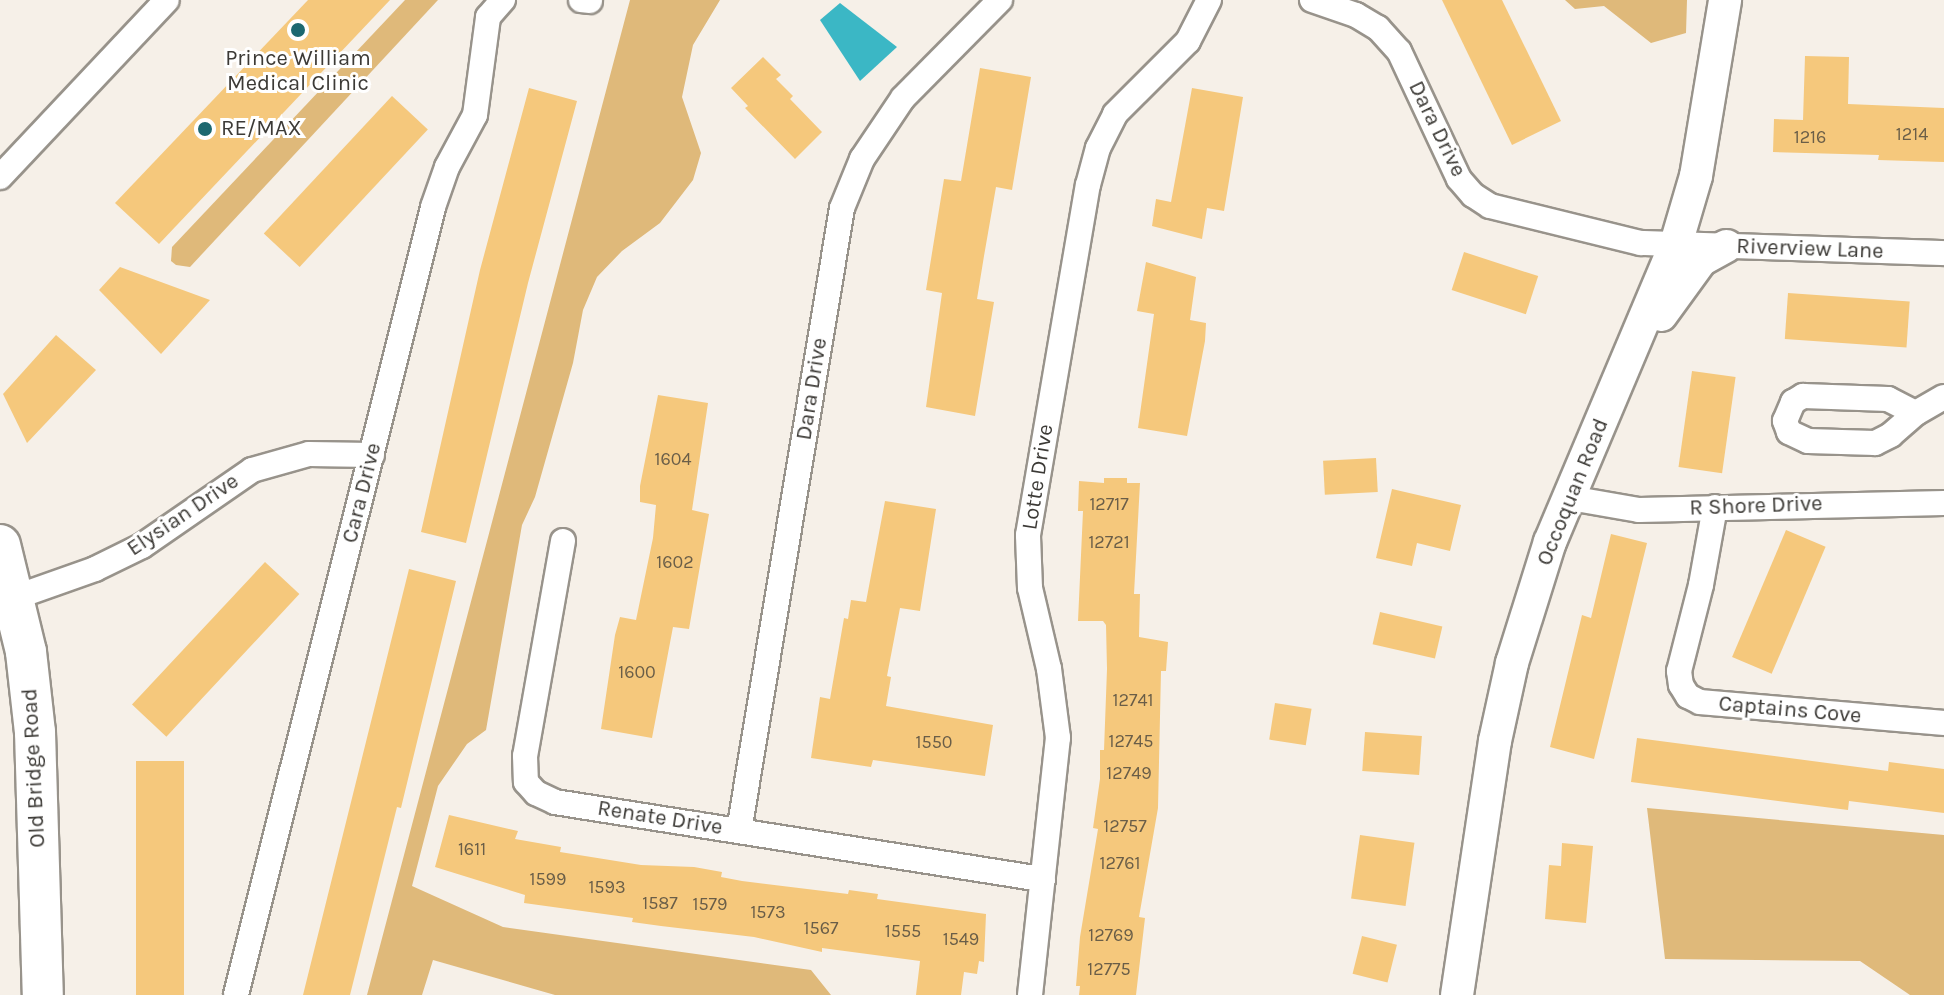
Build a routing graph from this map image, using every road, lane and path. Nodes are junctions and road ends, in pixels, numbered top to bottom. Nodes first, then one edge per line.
1 (167, 0) edge
2 (503, 0) edge
3 (1000, 0) edge
4 (1209, 0) edge
5 (1312, 0) edge
6 (1725, 0) edge
7 (0, 177) edge
8 (1676, 244) junction
9 (1726, 246) junction
10 (1944, 253) edge
11 (1621, 374) junction
12 (1944, 397) edge
13 (1916, 413) dead end
14 (372, 455) junction
15 (1570, 498) junction
16 (1944, 503) edge
17 (1715, 507) junction
18 (563, 541) dead end
19 (0, 545) edge
20 (7, 600) edge
21 (1944, 723) edge
22 (739, 831) junction
23 (1043, 879) junction
24 (43, 995) edge
25 (236, 995) edge
26 (1030, 995) edge
27 (1457, 995) edge

1 - 7 street
2 - 14 street, Cara Drive
3 - 22 street, Dara Drive
4 - 23 street, Lotte Drive
5 - 8 street, Dara Drive
6 - 8 street, Occoquan Road
8 - 9 street, Riverview Lane
8 - 11 street, Occoquan Road
9 - 10 street, Riverview Lane
9 - 11 street
11 - 15 street, Occoquan Road
12 - 13 street
14 - 20 street, Elysian Drive
14 - 25 street, Cara Drive
15 - 17 street, R Shore Drive
15 - 27 street, Occoquan Road
16 - 17 street, R Shore Drive
17 - 21 street, Captains Cove
18 - 22 street, Renate Drive
19 - 20 main road, Old Bridge Road
20 - 24 main road, Old Bridge Road
22 - 23 street, Renate Drive
23 - 26 street, Lotte Drive

